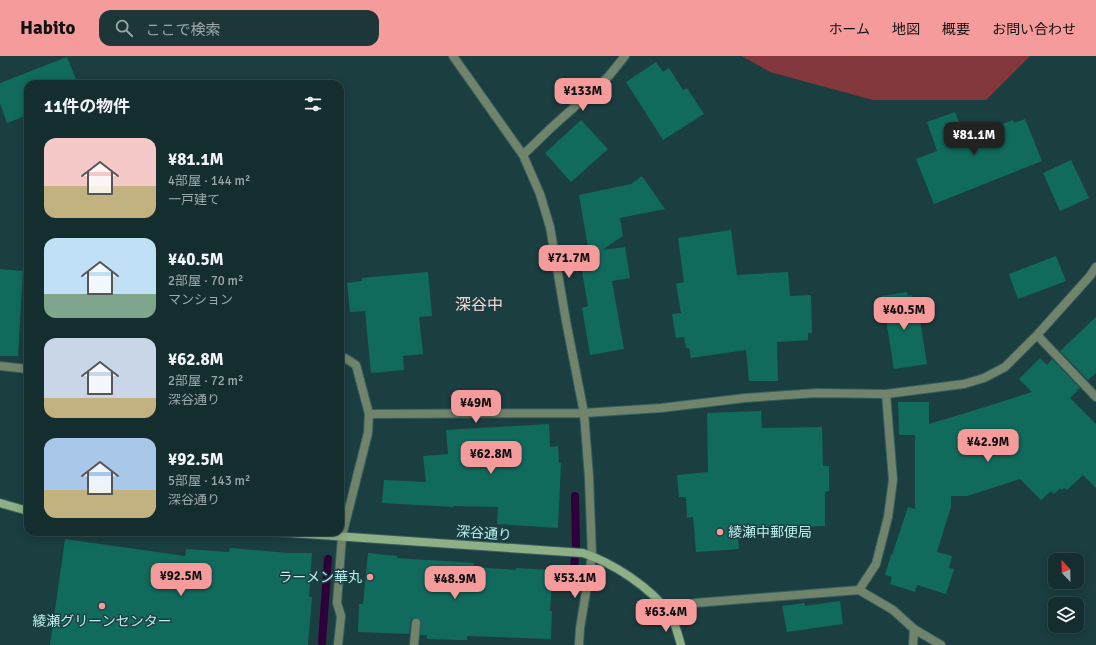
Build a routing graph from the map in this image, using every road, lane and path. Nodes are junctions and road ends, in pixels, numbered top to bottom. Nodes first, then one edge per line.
1 (453, 56) edge
2 (625, 56) edge
3 (523, 155) junction
4 (1096, 267) edge
5 (1037, 335) junction
6 (344, 358) edge
7 (0, 366) edge
8 (24, 369) edge
9 (886, 394) junction
10 (1096, 397) edge
11 (584, 413) junction
12 (369, 414) junction
13 (0, 503) edge
14 (24, 510) edge
15 (344, 528) edge
16 (342, 536) joint
17 (592, 556) junction
18 (859, 590) junction
19 (670, 614) junction
20 (416, 623) dead end
21 (914, 629) junction
22 (338, 645) edge
23 (414, 645) edge
24 (579, 645) edge
25 (681, 645) edge
26 (912, 645) edge
27 (941, 645) edge

1 - 3 street
2 - 3 street
3 - 11 street
4 - 5 street
5 - 9 street
5 - 10 street
6 - 12 street
7 - 8 street
9 - 11 street
9 - 18 street
11 - 12 street
11 - 17 street
12 - 15 street
13 - 14 street
16 - 17 street, 深谷通り
16 - 22 street
17 - 19 street, 深谷通り
17 - 24 street
18 - 19 street
18 - 21 street
19 - 25 street
20 - 23 street
21 - 26 street
21 - 27 street

